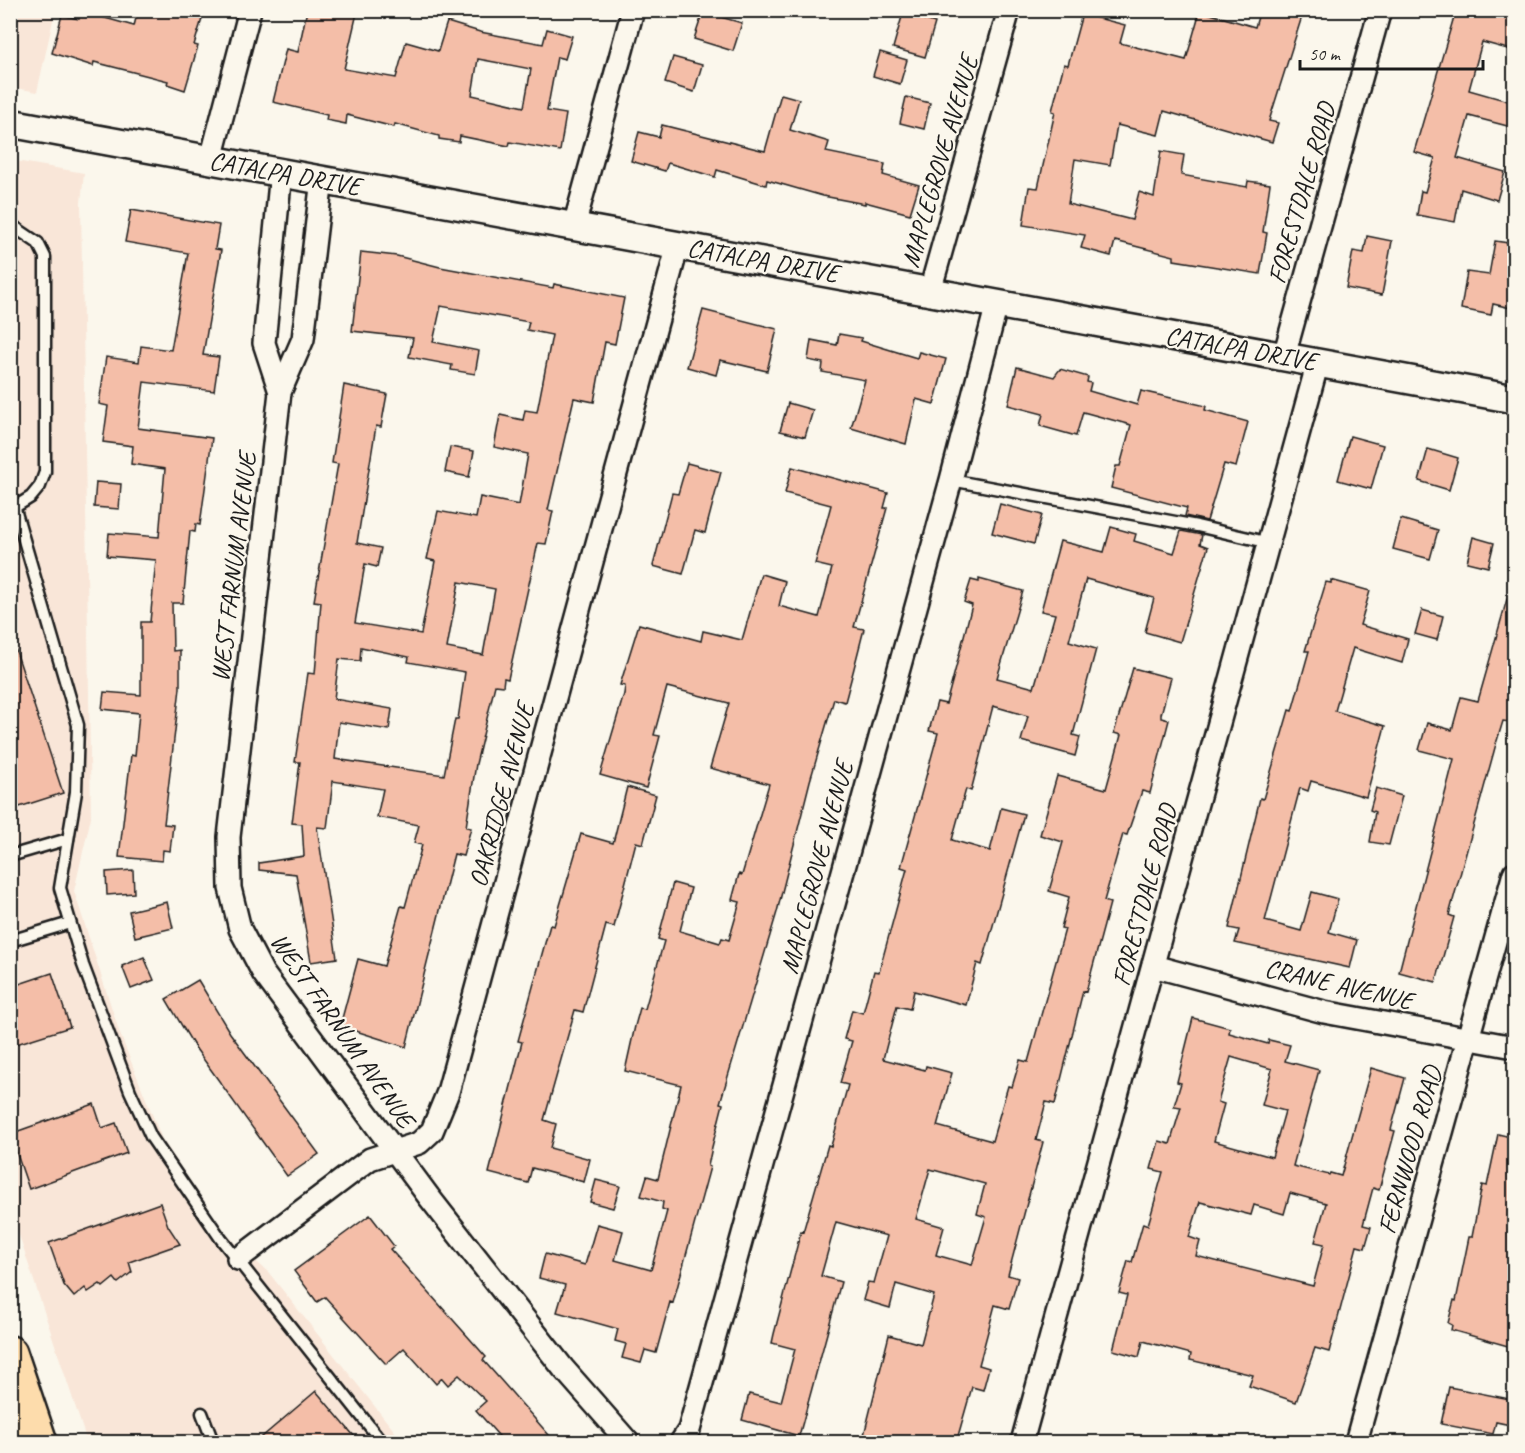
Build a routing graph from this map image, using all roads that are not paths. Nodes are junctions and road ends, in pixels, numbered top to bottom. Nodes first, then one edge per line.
1 (250, 10) edge
2 (633, 10) edge
3 (1009, 10) edge
4 (1380, 10) edge
5 (10, 123) edge
6 (211, 159) junction
7 (281, 172) junction
8 (322, 179) junction
9 (10, 224) edge
10 (574, 226) junction
11 (678, 245) junction
12 (930, 291) junction
13 (997, 303) junction
14 (1284, 356) junction
15 (1318, 362) junction
16 (280, 392) junction
17 (1515, 399) edge
18 (951, 480) junction
19 (10, 492) edge
20 (13, 509) edge
21 (1270, 543) junction
22 (68, 839) junction
23 (10, 856) edge
24 (1515, 873) edge
25 (70, 923) junction
26 (10, 941) edge
27 (1153, 966) junction
28 (1469, 1038) junction
29 (1515, 1047) edge
30 (396, 1152) junction
31 (238, 1259) junction
32 (10, 1353) edge
33 (202, 1413) dead end
34 (10, 1435) edge
35 (13, 1443) edge
36 (40, 1443) edge
37 (213, 1443) edge
38 (382, 1443) edge
39 (628, 1443) edge
40 (681, 1443) edge
41 (1022, 1443) edge
42 (1356, 1443) edge

1 - 6 street
2 - 10 street
3 - 12 street, MAPLEGROVE AVENUE
4 - 14 street, FORESTDALE ROAD
5 - 6 street, CATALPA DRIVE
6 - 7 street, CATALPA DRIVE
7 - 8 street, CATALPA DRIVE
7 - 16 street, WEST FARNUM AVENUE
8 - 10 street, CATALPA DRIVE
8 - 16 street, WEST FARNUM AVENUE
9 - 20 lane
10 - 11 street, CATALPA DRIVE
11 - 12 street, CATALPA DRIVE
11 - 30 street, OAKRIDGE AVENUE
12 - 13 street, CATALPA DRIVE
13 - 14 street, CATALPA DRIVE
13 - 18 street, MAPLEGROVE AVENUE
14 - 15 street, CATALPA DRIVE
15 - 17 street, CATALPA DRIVE
15 - 21 street, FORESTDALE ROAD
16 - 30 street, WEST FARNUM AVENUE
18 - 21 lane
18 - 40 street, MAPLEGROVE AVENUE
19 - 20 lane
20 - 22 lane
21 - 27 street, FORESTDALE ROAD
22 - 23 lane
22 - 25 lane
24 - 28 street, FERNWOOD ROAD
25 - 26 lane
25 - 31 lane
27 - 28 street, CRANE AVENUE
27 - 41 street, FORESTDALE ROAD
28 - 29 street, CRANE AVENUE
28 - 42 street, FERNWOOD ROAD
30 - 31 street, OAKRIDGE AVENUE
30 - 39 street, WEST FARNUM AVENUE
31 - 38 lane
32 - 36 main road
33 - 37 lane
34 - 35 main road

